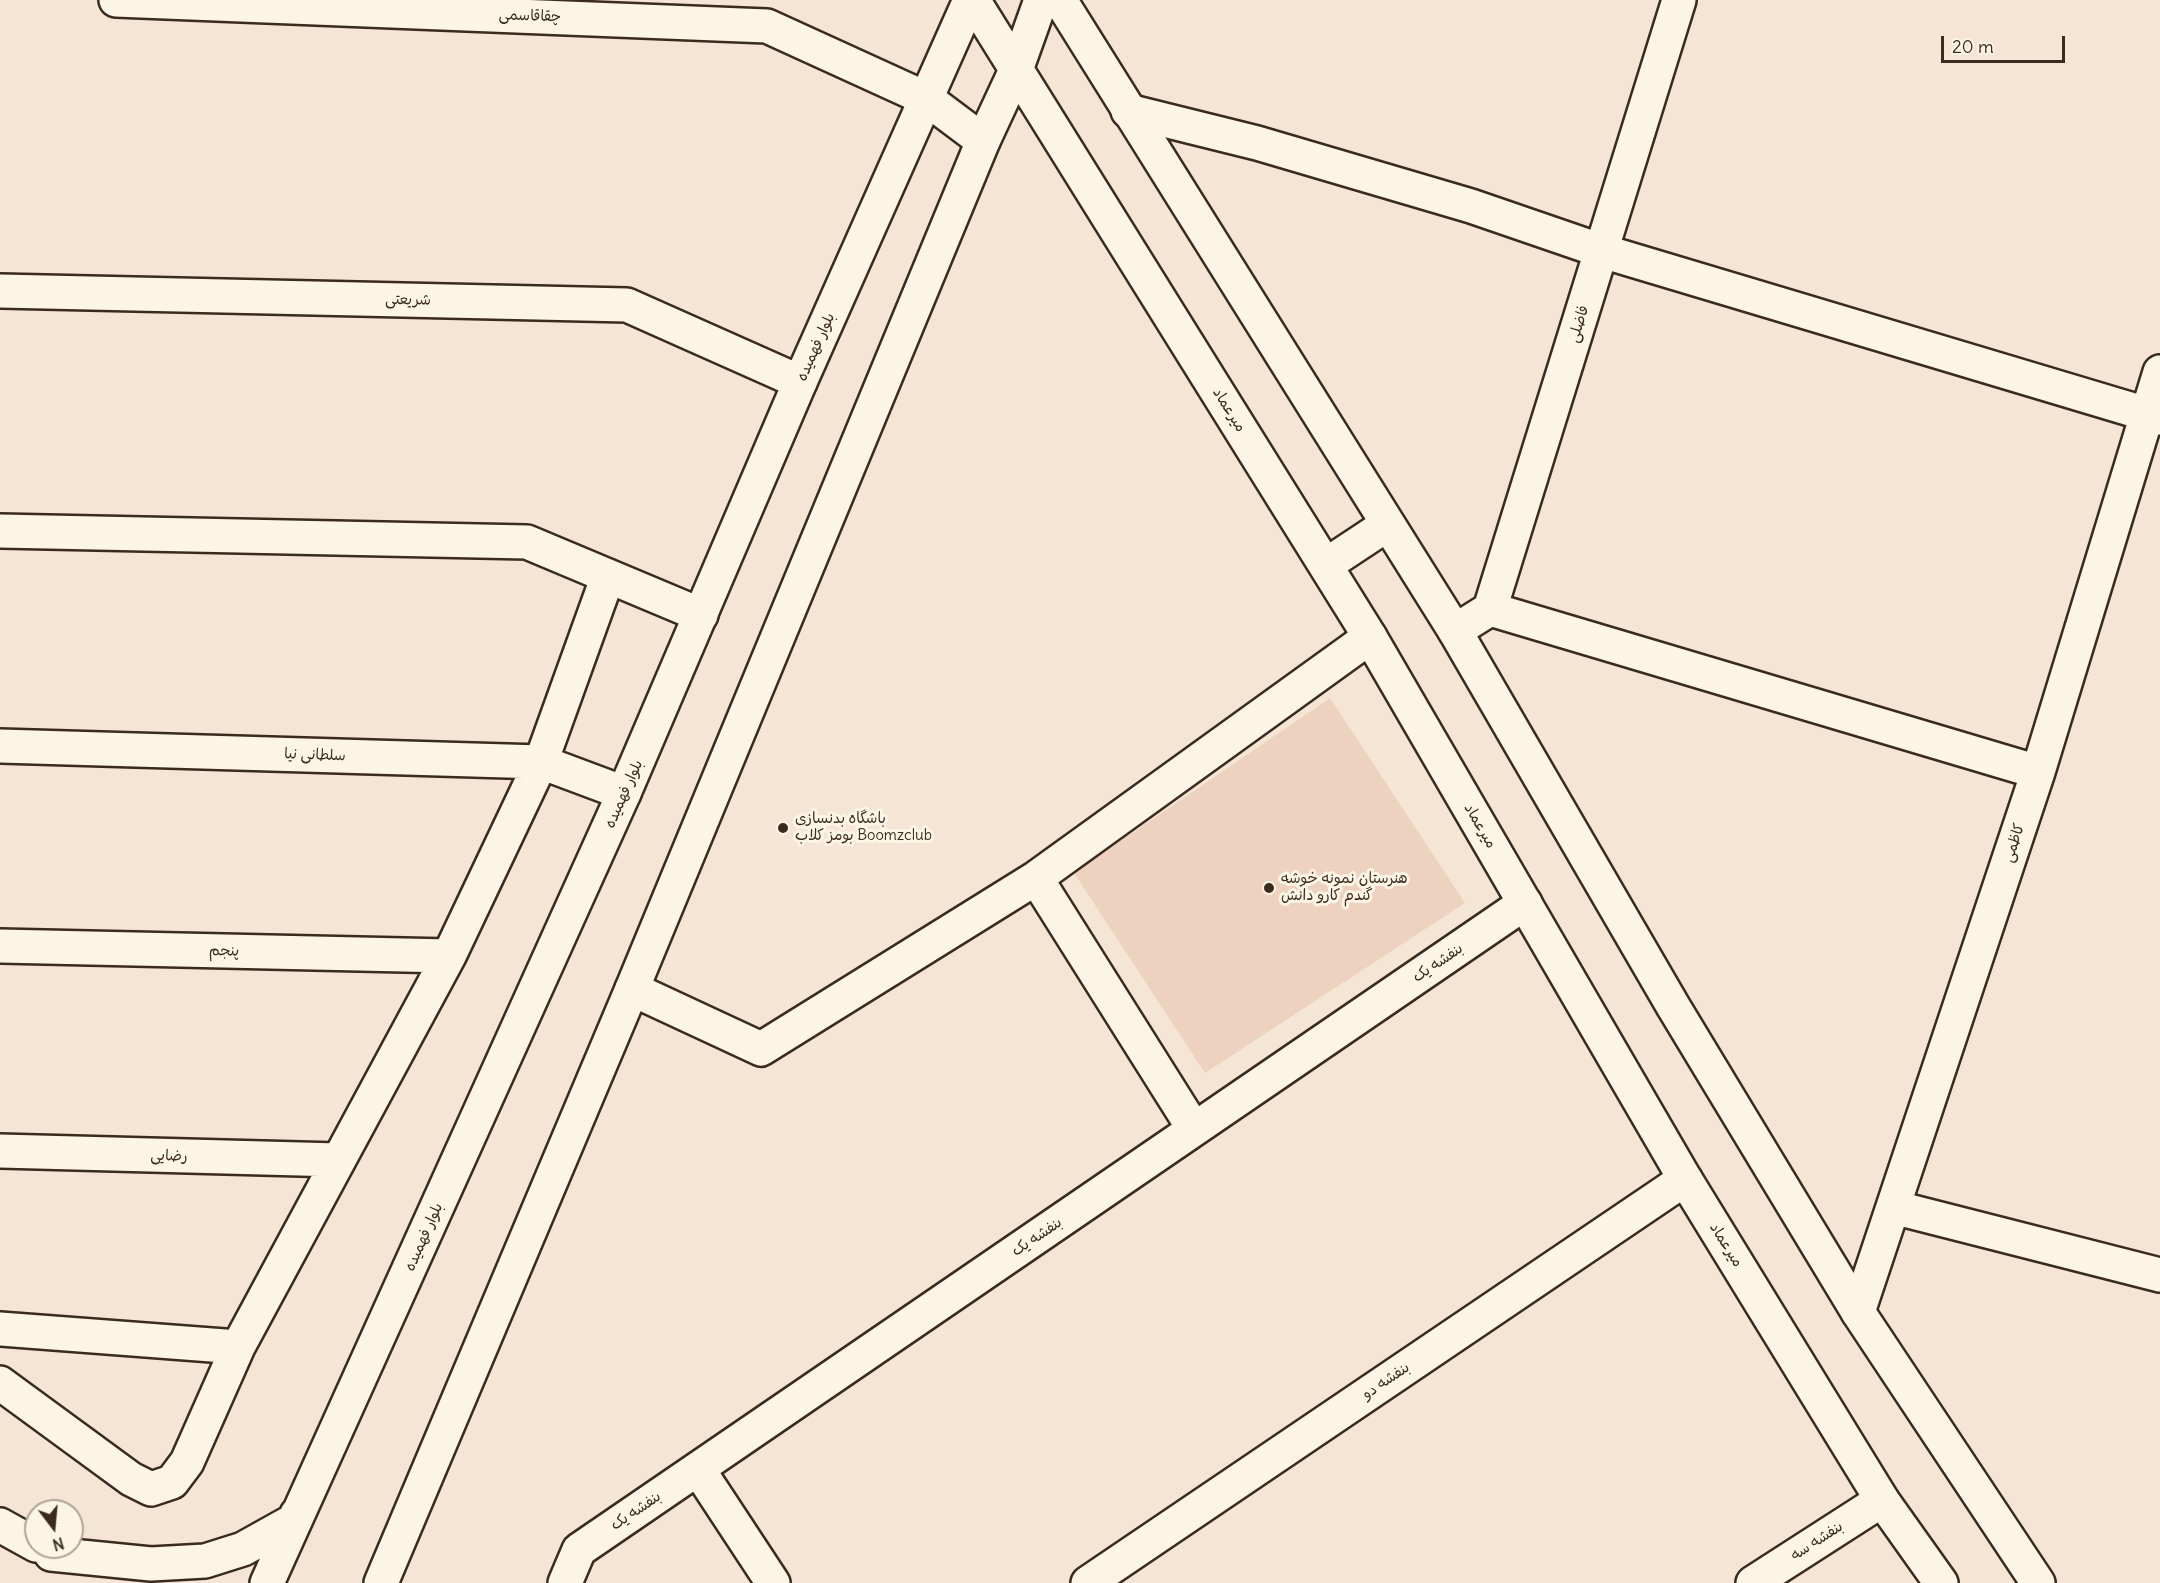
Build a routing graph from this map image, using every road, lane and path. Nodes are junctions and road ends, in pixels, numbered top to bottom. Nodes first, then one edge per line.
1 (116, 0) edge
2 (972, 0) edge
3 (1041, 0) edge
4 (1060, 0) edge
5 (1679, 0) edge
6 (764, 13) edge
7 (1016, 70) junction
8 (927, 99) junction
9 (1124, 103) junction
10 (983, 141) junction
11 (1602, 251) junction
12 (0, 291) edge
13 (2160, 372) edge
14 (800, 382) junction
15 (2154, 416) edge
16 (1388, 524) junction
17 (0, 531) edge
18 (1326, 566) junction
19 (608, 576) junction
20 (1490, 609) junction
21 (701, 615) junction
22 (1455, 631) junction
23 (1370, 637) junction
24 (0, 746) edge
25 (541, 762) junction
26 (2038, 772) junction
27 (624, 793) junction
28 (1036, 878) junction
29 (1525, 903) junction
30 (0, 946) edge
31 (448, 956) junction
32 (632, 989) junction
33 (1194, 1129) junction
34 (0, 1151) edge
35 (338, 1160) junction
36 (1685, 1179) junction
37 (1893, 1208) junction
38 (2160, 1275) edge
39 (1858, 1312) junction
40 (0, 1329) edge
41 (238, 1347) junction
42 (0, 1383) edge
43 (698, 1469) junction
44 (313, 1483) junction
45 (1882, 1500) junction
46 (0, 1525) edge
47 (24, 1539) edge
48 (84, 1555) edge
49 (59, 1559) edge
50 (100, 1583) edge
51 (267, 1583) edge
52 (381, 1583) edge
53 (565, 1583) edge
54 (773, 1583) edge
55 (1088, 1583) edge
56 (1753, 1583) edge
57 (1941, 1583) edge
58 (2038, 1583) edge

1 - 6 street, چقاقاسمی
2 - 7 street, میرعماد
2 - 8 street, بلوار فهمیده
3 - 7 street
4 - 9 street
5 - 11 street, فاضلی
6 - 8 street, چقاقاسمی
7 - 10 street
7 - 18 street, میرعماد
8 - 10 street, چقاقاسمی
8 - 14 street, بلوار فهمیده
9 - 11 street
9 - 16 street
10 - 32 street
11 - 15 street
11 - 20 street, فاضلی
12 - 14 street, شریعتی
13 - 15 street, کاظمی
14 - 21 street, بلوار فهمیده
15 - 26 street, کاظمی
16 - 18 street
16 - 22 street
17 - 19 street
18 - 23 street, میرعماد
19 - 21 street
19 - 25 street
20 - 22 street
20 - 26 street
21 - 27 street, بلوار فهمیده
22 - 39 street
23 - 28 street
23 - 29 street, میرعماد
24 - 25 street, سلطانی نیا
25 - 27 street, سلطانی نیا
25 - 31 street
26 - 37 street, کاظمی
27 - 44 street, بلوار فهمیده
28 - 32 street
28 - 33 street
29 - 33 street, بنفشه یک
29 - 36 street, میرعماد
30 - 31 street, پنجم
31 - 35 street
32 - 52 street
33 - 43 street, بنفشه یک
34 - 35 street, رضایی
35 - 41 street
36 - 45 street, میرعماد
36 - 55 street, بنفشه دو
37 - 38 street
37 - 39 street, کاظمی
39 - 58 street
40 - 41 street
41 - 42 street
43 - 53 street, بنفشه یک
43 - 54 street
44 - 48 street
44 - 51 street, بلوار فهمیده
45 - 56 street, بنفشه سه
45 - 57 street, میرعماد
46 - 47 street
49 - 50 street

